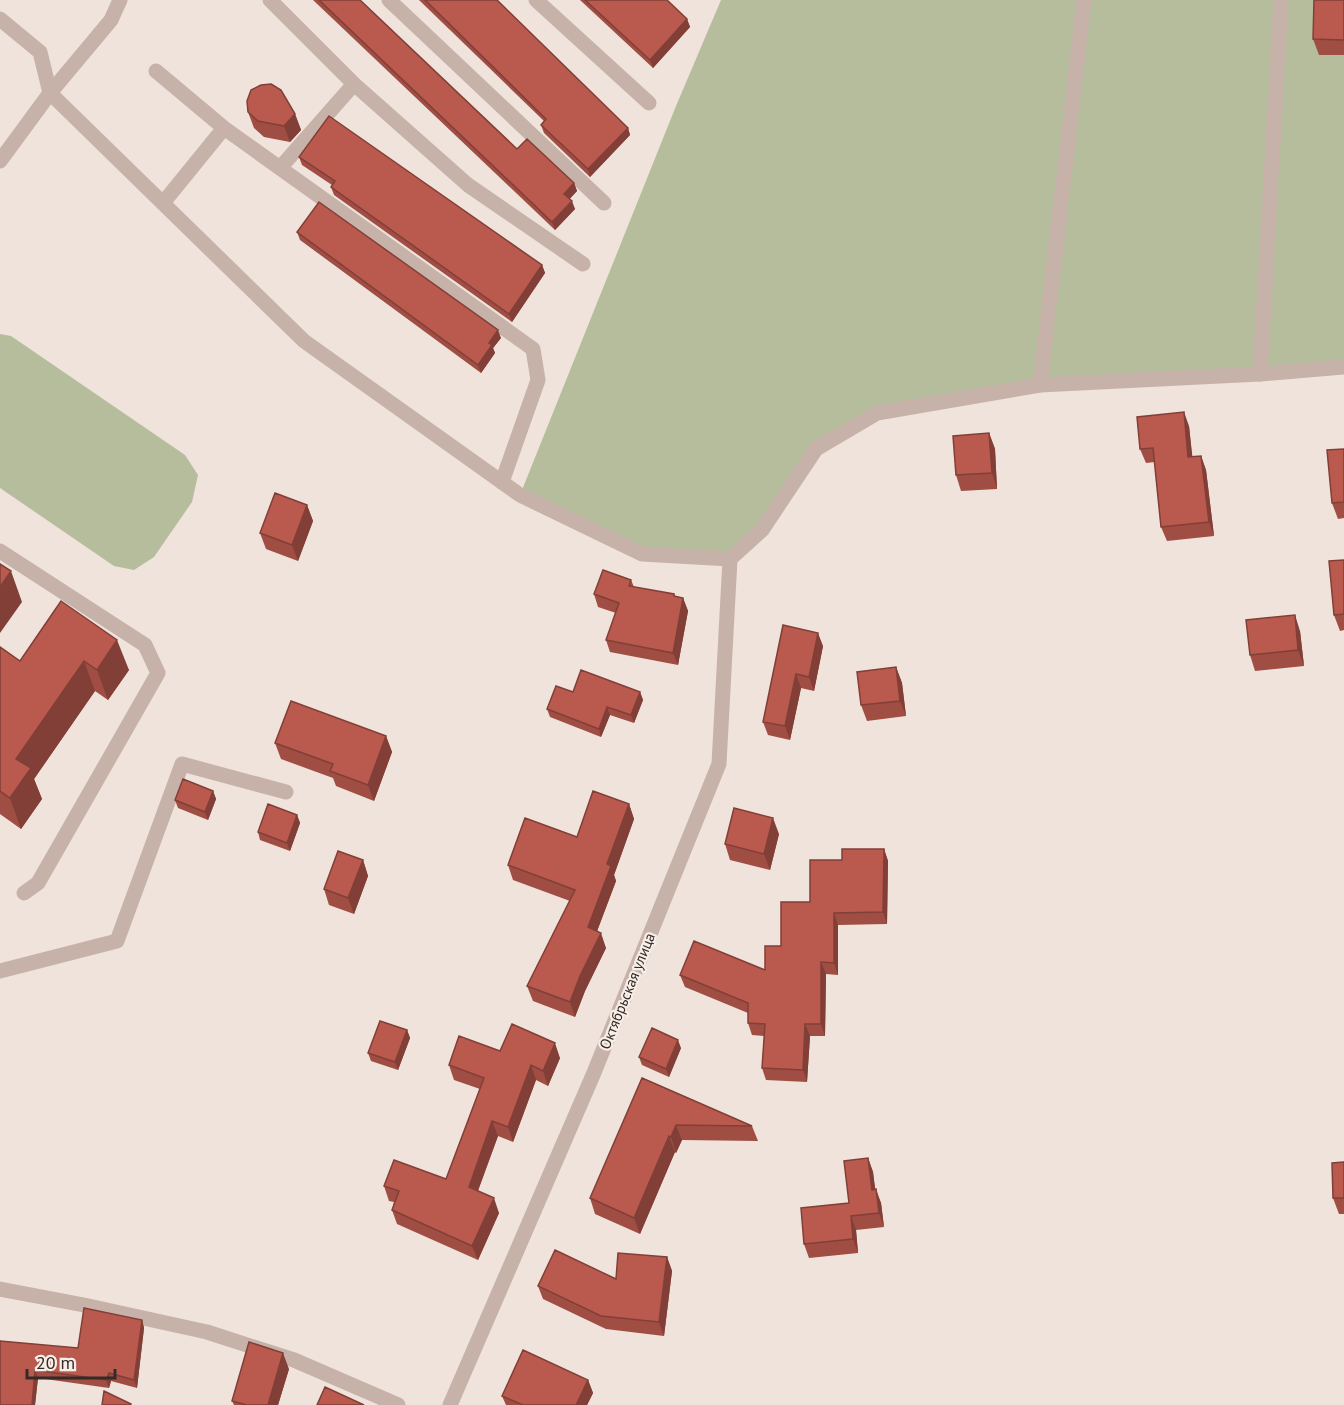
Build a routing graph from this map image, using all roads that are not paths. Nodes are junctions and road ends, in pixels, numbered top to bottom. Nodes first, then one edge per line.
1 (120, 0) edge
2 (270, 0) edge
3 (389, 0) edge
4 (536, 0) edge
5 (1084, 0) edge
6 (1281, 0) edge
7 (0, 19) edge
8 (156, 71) dead end
9 (354, 84) junction
10 (50, 93) junction
11 (648, 103) dead end
12 (224, 128) junction
13 (0, 161) edge
14 (280, 168) junction
15 (163, 203) junction
16 (604, 203) dead end
17 (583, 264) dead end
18 (1344, 368) edge
19 (1260, 375) junction
20 (1040, 385) junction
21 (502, 482) junction
22 (0, 551) edge
23 (730, 559) junction
24 (286, 792) dead end
25 (24, 893) dead end
26 (0, 971) edge
27 (0, 1289) edge
28 (398, 1405) edge
29 (450, 1405) edge

1 - 10 street
2 - 9 street
3 - 16 street
4 - 11 street
5 - 20 street
6 - 19 street
7 - 10 street
8 - 12 street
9 - 14 street
9 - 17 street
10 - 13 street
10 - 15 street
12 - 14 street
12 - 15 street
14 - 21 street
15 - 21 street
18 - 19 street
19 - 20 street
20 - 23 street
21 - 23 street
22 - 25 street
23 - 29 street, Октябрьская улица
24 - 26 street
27 - 28 street

